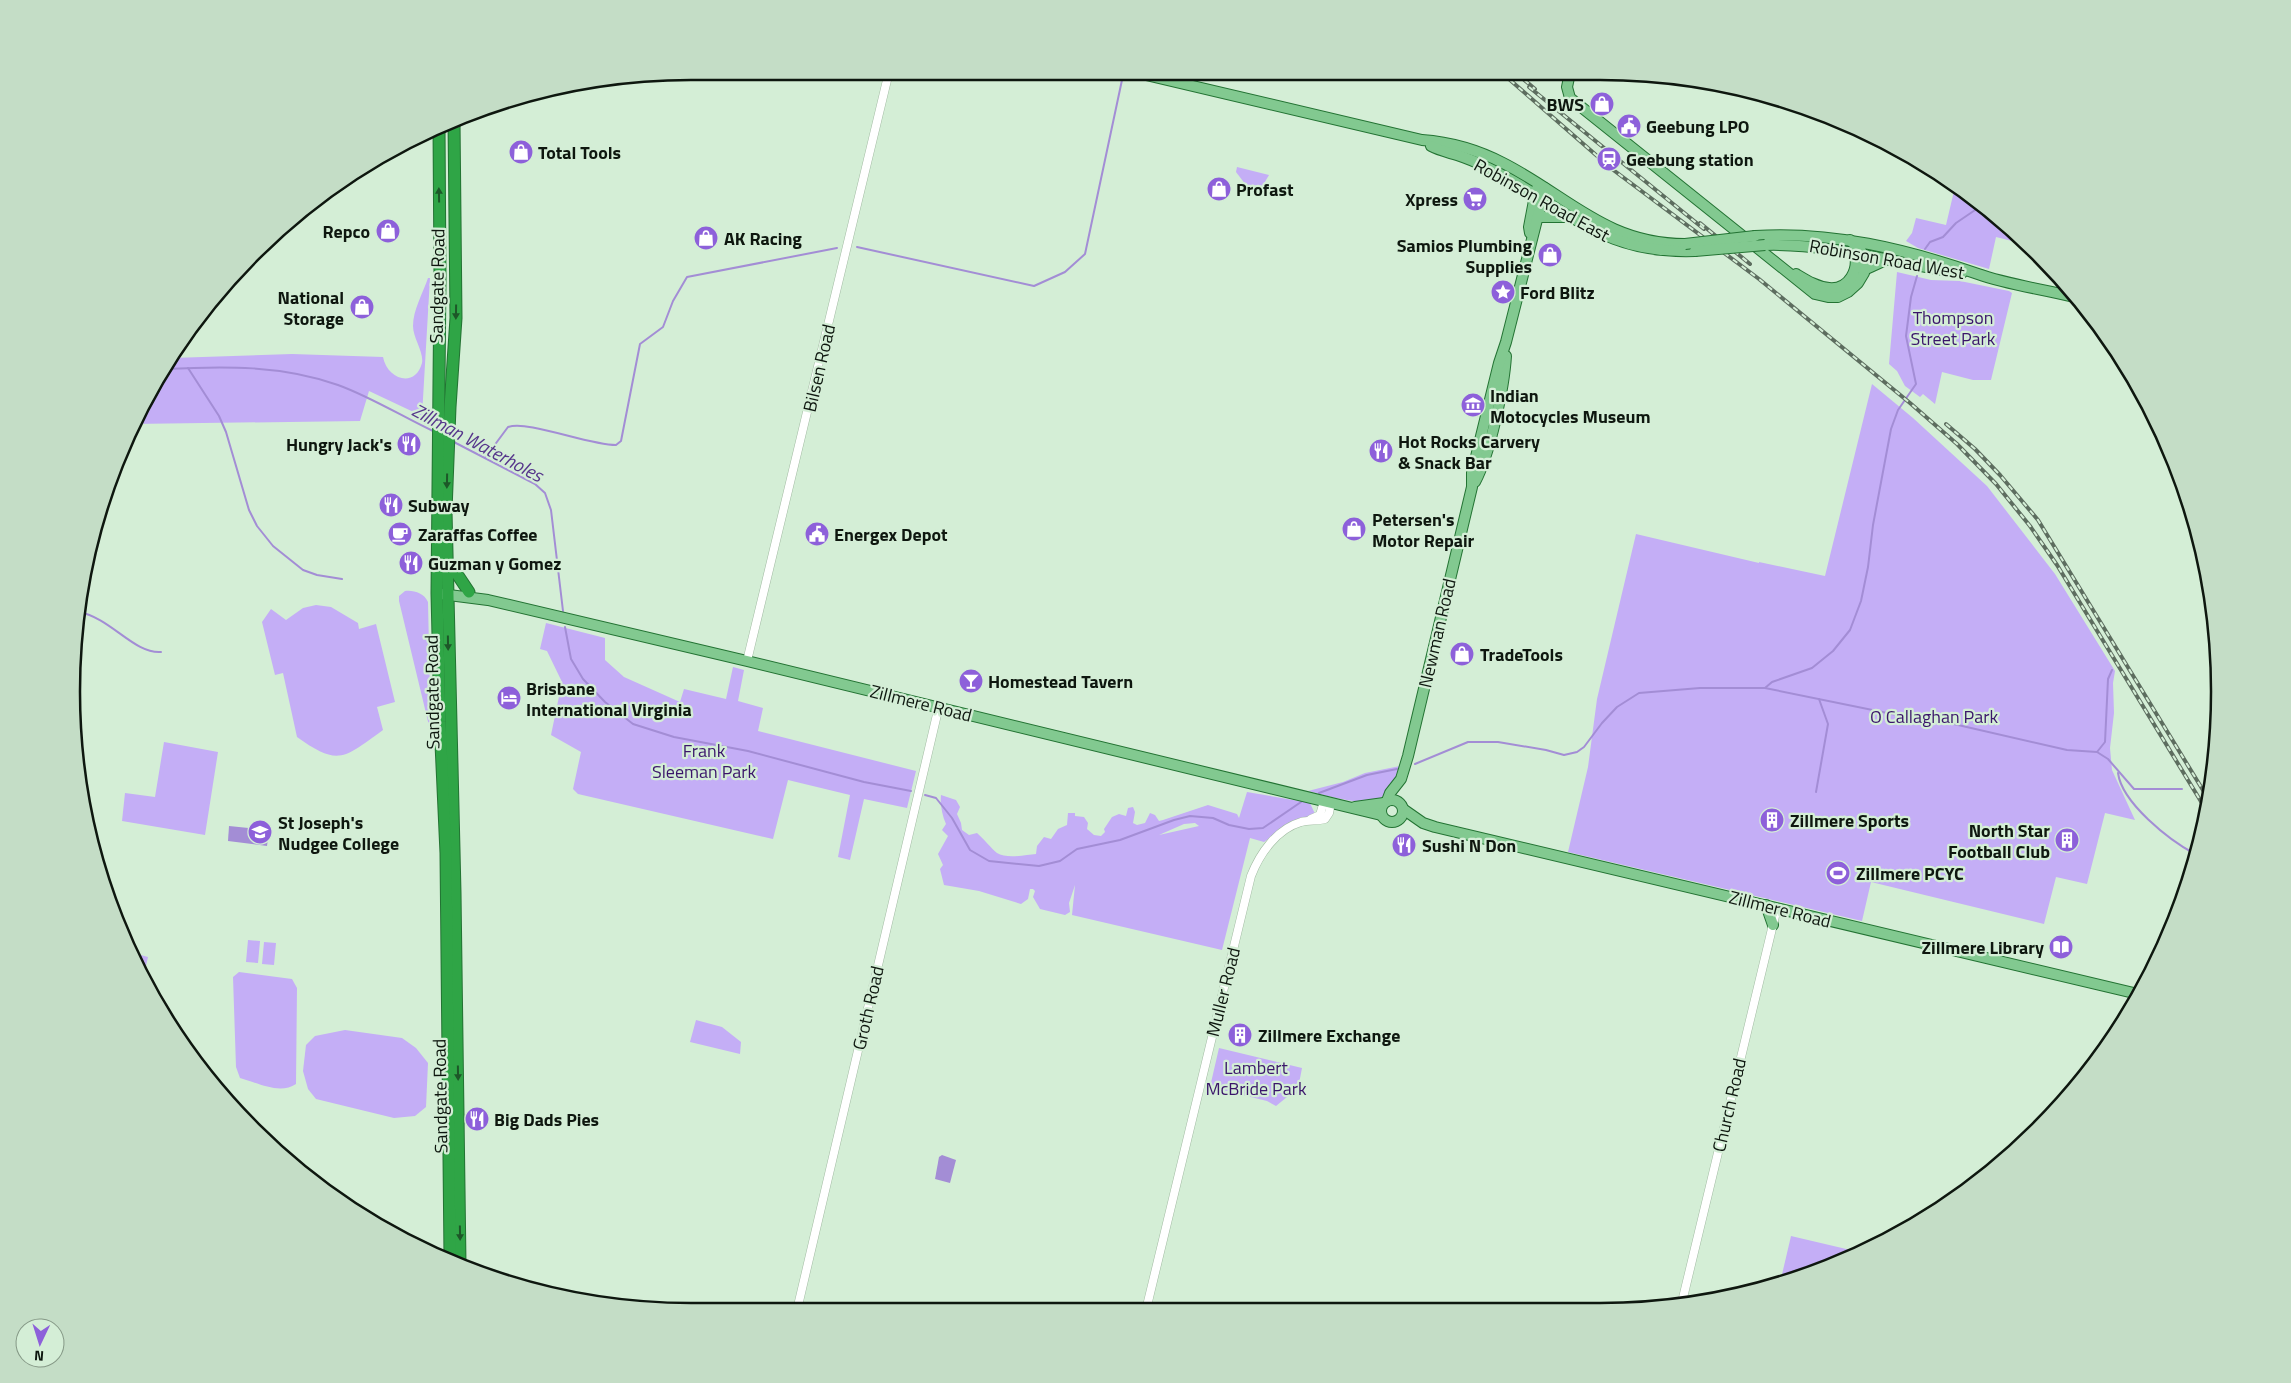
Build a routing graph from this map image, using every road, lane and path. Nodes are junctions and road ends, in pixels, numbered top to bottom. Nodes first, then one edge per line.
1 (887, 80) edge
2 (1171, 80) edge
3 (1569, 80) edge
4 (454, 128) edge
5 (439, 135) edge
6 (1422, 140) junction
7 (1541, 185) junction
8 (1538, 198) junction
9 (1538, 217) junction
10 (1568, 217) junction
11 (1531, 236) junction
12 (1755, 236) joint
13 (1850, 240) junction
14 (1765, 245) joint
15 (1858, 253) junction
16 (1888, 259) junction
17 (1780, 265) junction
18 (1864, 270) junction
19 (1978, 274) junction
20 (2065, 295) edge
21 (442, 449) junction
22 (447, 562) junction
23 (443, 590) junction
24 (469, 592) junction
25 (488, 600) junction
26 (747, 661) junction
27 (938, 706) junction
28 (1401, 779) junction
29 (1328, 802) junction
30 (1386, 802) junction
31 (1401, 806) junction
32 (1354, 807) junction
33 (1381, 815) junction
34 (1399, 820) junction
35 (1423, 823) junction
36 (1766, 905) junction
37 (1777, 908) junction
38 (1773, 926) junction
39 (2131, 992) edge
40 (450, 1253) edge
41 (460, 1257) edge
42 (1683, 1297) edge
43 (799, 1303) edge
44 (1148, 1303) edge

1 - 26 street, Bilsen Road
2 - 6 main road, Robinson Road East
3 - 17 main road
4 -> 21 highway, Sandgate Road
21 -> 5 highway, Sandgate Road
6 - 7 main road, Robinson Road East
6 - 8 main road, Robinson Road East
7 - 8 main road, Newman Road
7 - 12 main road, Robinson Road East, bridge
8 - 9 main road, Newman Road
8 - 10 main road, Robinson Road East
8 - 11 main road, Newman Road
9 - 10 main road
9 - 11 main road, Newman Road
10 - 14 main road, Robinson Road East, bridge
11 - 28 main road, Newman Road
12 - 13 main road, Robinson Road West
13 - 15 main road
13 - 19 main road, Robinson Road West
14 - 15 main road, Robinson Road West
15 - 16 main road, Robinson Road West
15 - 17 main road
15 - 18 main road
16 - 18 main road
16 - 19 main road, Robinson Road West
17 - 18 main road
19 - 20 main road, Robinson Road West
21 -> 22 highway, Sandgate Road
21 - 23 highway, Sandgate Road
22 - 23 highway, Sandgate Road
22 - 24 highway
23 - 24 main road, Zillmere Road
23 - 25 main road, Zillmere Road
23 - 40 highway, Sandgate Road
23 -> 41 highway, Sandgate Road
24 - 25 main road, Zillmere Road
25 - 26 main road, Zillmere Road
26 - 27 main road, Zillmere Road
27 - 29 main road, Zillmere Road
27 - 43 street, Groth Road
28 - 30 main road, Newman Road
28 - 31 main road, Newman Road
29 - 32 main road, Zillmere Road
29 - 44 street, Muller Road
30 - 31 main road
30 - 32 main road, Zillmere Road
30 - 33 main road
31 - 34 main road
31 - 35 main road, Zillmere Road
32 - 33 main road, Zillmere Road
33 - 34 main road
34 - 35 main road, Zillmere Road
35 - 36 main road, Zillmere Road
36 - 37 main road, Zillmere Road
36 - 38 main road
37 - 38 street, Church Road
37 - 39 main road, Zillmere Road
38 - 42 street, Church Road

